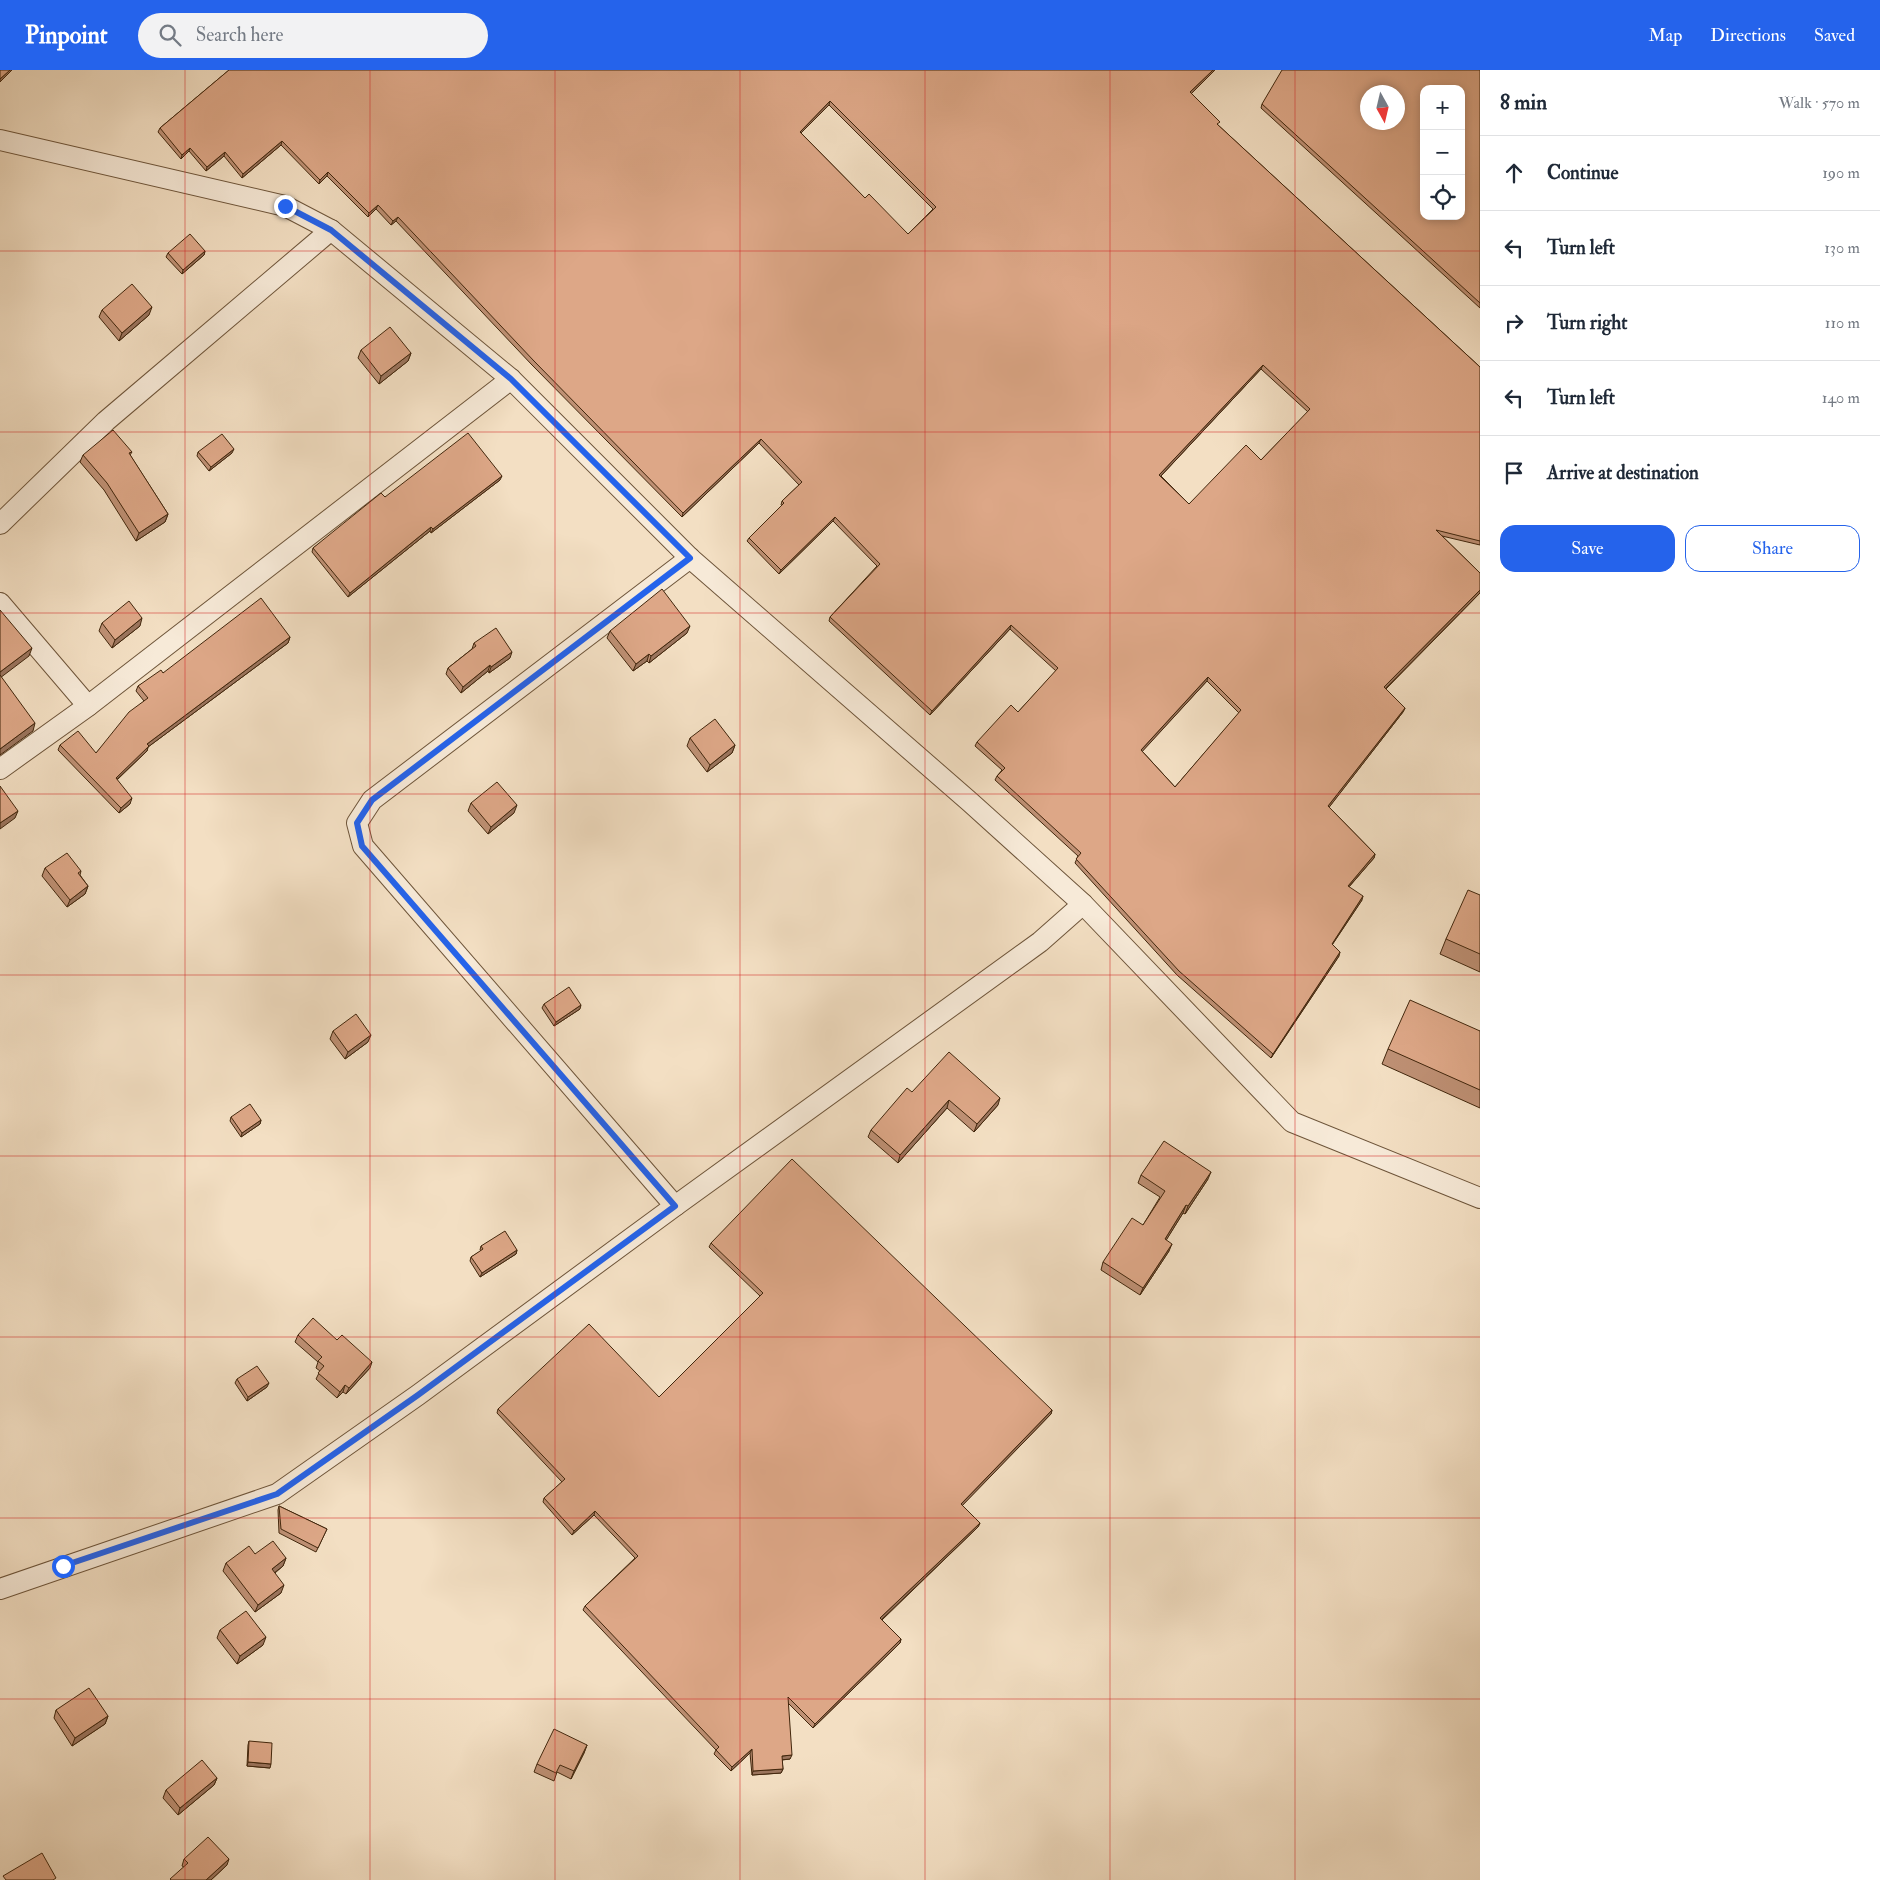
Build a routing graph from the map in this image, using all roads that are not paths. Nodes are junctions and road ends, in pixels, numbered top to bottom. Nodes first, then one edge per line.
1 (0, 140) edge
2 (331, 230) junction
3 (511, 379) junction
4 (0, 524) edge
5 (690, 558) junction
6 (0, 603) edge
7 (88, 706) junction
8 (0, 769) edge
9 (1083, 904) junction
10 (1480, 1198) edge
11 (675, 1206) junction
12 (0, 1589) edge

1 - 2 street
2 - 3 street
2 - 4 street
3 - 5 street
3 - 7 street
5 - 9 street
5 - 11 street
6 - 7 street
7 - 8 street
9 - 10 street
9 - 11 street
11 - 12 street

